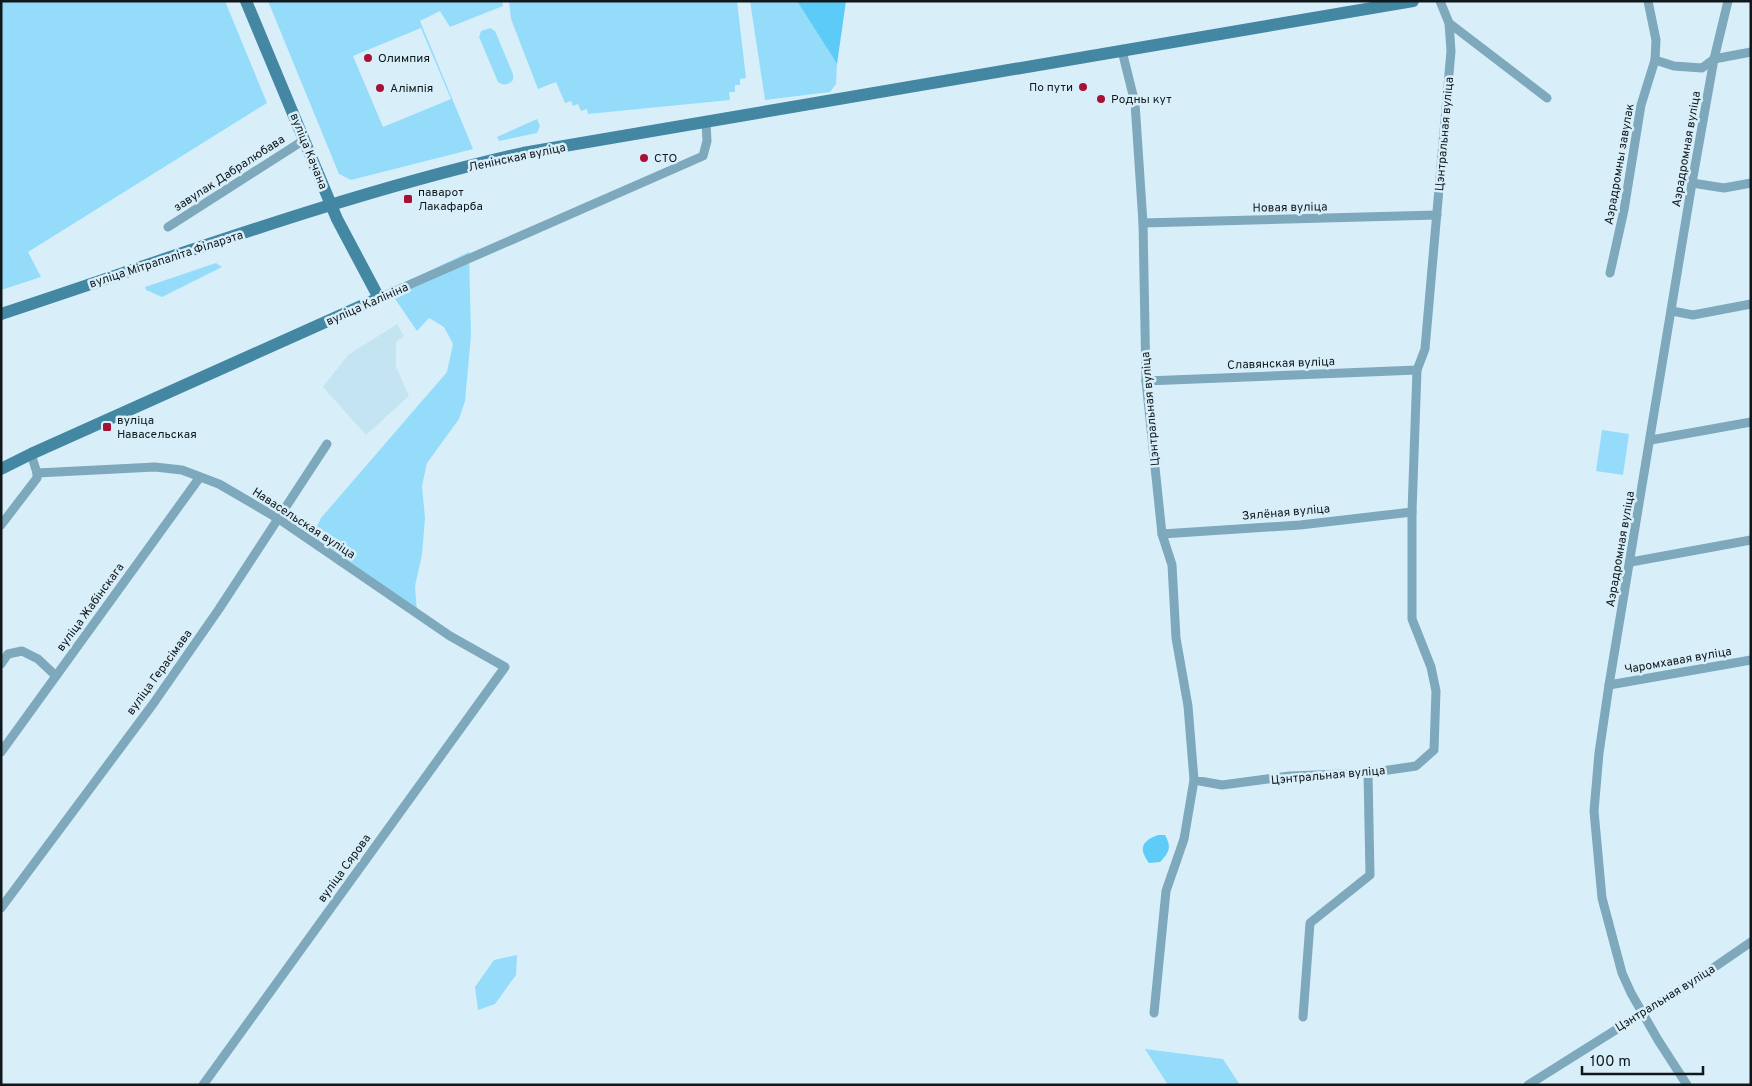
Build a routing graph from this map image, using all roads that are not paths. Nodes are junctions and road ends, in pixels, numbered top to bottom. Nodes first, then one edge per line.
1 (246, 1) edge
2 (1413, 1) edge
3 (1440, 1) edge
4 (1648, 1) edge
5 (1728, 1) edge
6 (1449, 23) junction
7 (1122, 51) junction
8 (1751, 52) edge
9 (1714, 58) junction
10 (1655, 60) junction
11 (1547, 98) dead end
12 (706, 123) junction
13 (304, 140) junction
14 (1692, 183) junction
15 (1751, 183) edge
16 (331, 205) junction
17 (1437, 215) junction
18 (1144, 223) junction
19 (168, 227) dead end
20 (1610, 272) dead end
21 (379, 298) junction
22 (1751, 304) edge
23 (1672, 311) junction
24 (1, 314) edge
25 (1418, 370) junction
26 (1146, 381) junction
27 (1751, 422) edge
28 (1651, 440) junction
29 (327, 444) dead end
30 (31, 454) junction
31 (1, 469) edge
32 (38, 472) junction
33 (200, 477) junction
34 (1412, 512) junction
35 (279, 519) junction
36 (1, 525) edge
37 (1162, 534) junction
38 (1751, 540) edge
39 (1631, 562) junction
40 (1751, 660) edge
41 (1, 664) edge
42 (505, 667) joint
43 (56, 676) junction
44 (1609, 685) junction
45 (1, 752) edge
46 (1368, 773) junction
47 (1194, 780) junction
48 (1, 908) edge
49 (1751, 942) edge
50 (1154, 1013) dead end
51 (1644, 1013) junction
52 (1303, 1017) dead end
53 (1543, 1081) edge
54 (203, 1085) edge
55 (1528, 1085) edge
56 (1687, 1085) edge

1 - 13 main road, вуліца Качана
2 - 7 main road
3 - 6 street, Цэнтральная вуліца
4 - 10 street, Аэрадромны завулак
5 - 9 street, Аэрадромная вуліца
6 - 11 street
6 - 17 street, Цэнтральная вуліца
7 - 12 main road, Ленінская вуліца
7 - 18 street, Цэнтральная вуліца
8 - 9 street
9 - 10 street
9 - 14 street, Аэрадромная вуліца
10 - 20 street, Аэрадромны завулак
12 - 16 main road, Ленінская вуліца
12 - 21 street, вуліца Калініна
13 - 16 main road, вуліца Качана
13 - 19 street, завулак Дабралюбава
14 - 15 street
14 - 23 street, Аэрадромная вуліца
16 - 21 main road, вуліца Качана
16 - 24 main road, вуліца Мітрапаліта Філарэта
17 - 18 street, Новая вуліца
17 - 25 street, Цэнтральная вуліца
18 - 26 street, Цэнтральная вуліца
21 - 30 main road, вуліца Калініна
22 - 23 street
23 - 28 street, Аэрадромная вуліца
25 - 26 street, Славянская вуліца
25 - 34 street, Цэнтральная вуліца
26 - 37 street, Цэнтральная вуліца
27 - 28 street
28 - 39 street, Аэрадромная вуліца
29 - 35 street, вуліца Герасімава
30 - 31 main road, вуліца Калініна
30 - 32 street
32 - 33 street, Навасельская вуліца
32 - 36 street
33 - 35 street, Навасельская вуліца
33 - 43 street, вуліца Жабінскага
34 - 37 street, Зялёная вуліца
34 - 46 street, Цэнтральная вуліца
35 - 42 street, Навасельская вуліца
35 - 48 street, вуліца Герасімава
37 - 47 street, Цэнтральная вуліца
38 - 39 street
39 - 44 street, Аэрадромная вуліца
40 - 44 street, Чаромхавая вуліца
41 - 43 street
42 - 54 street, вуліца Сярова
43 - 45 street, вуліца Жабінскага
44 - 51 street, Аэрадромная вуліца
46 - 47 street, Цэнтральная вуліца
46 - 52 street
47 - 50 street
49 - 51 street, Цэнтральная вуліца
51 - 53 street, Цэнтральная вуліца
51 - 56 street, Аэрадромная вуліца
53 - 55 street, Цэнтральная вуліца

